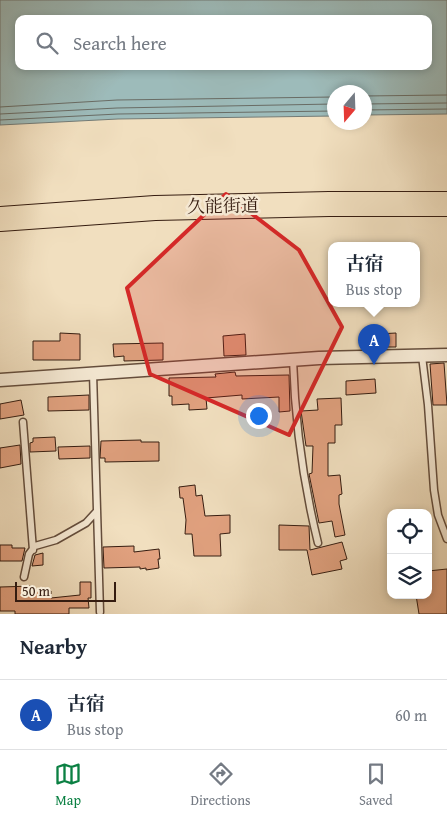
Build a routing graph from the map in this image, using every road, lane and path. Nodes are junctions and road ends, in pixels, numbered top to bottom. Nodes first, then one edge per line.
1 (447, 204) edge
2 (0, 220) edge
3 (447, 355) edge
4 (422, 356) junction
5 (293, 360) junction
6 (93, 373) junction
7 (0, 380) edge
8 (23, 422) dead end
9 (97, 510) junction
10 (447, 539) edge
11 (318, 543) dead end
12 (33, 550) junction
13 (24, 577) dead end
14 (100, 612) dead end

1 - 2 highway, 久能街道
3 - 4 street
4 - 5 street
4 - 10 lane
5 - 6 street
5 - 11 lane
6 - 7 street
6 - 9 lane
8 - 12 lane
9 - 12 lane
9 - 14 lane
12 - 13 lane

